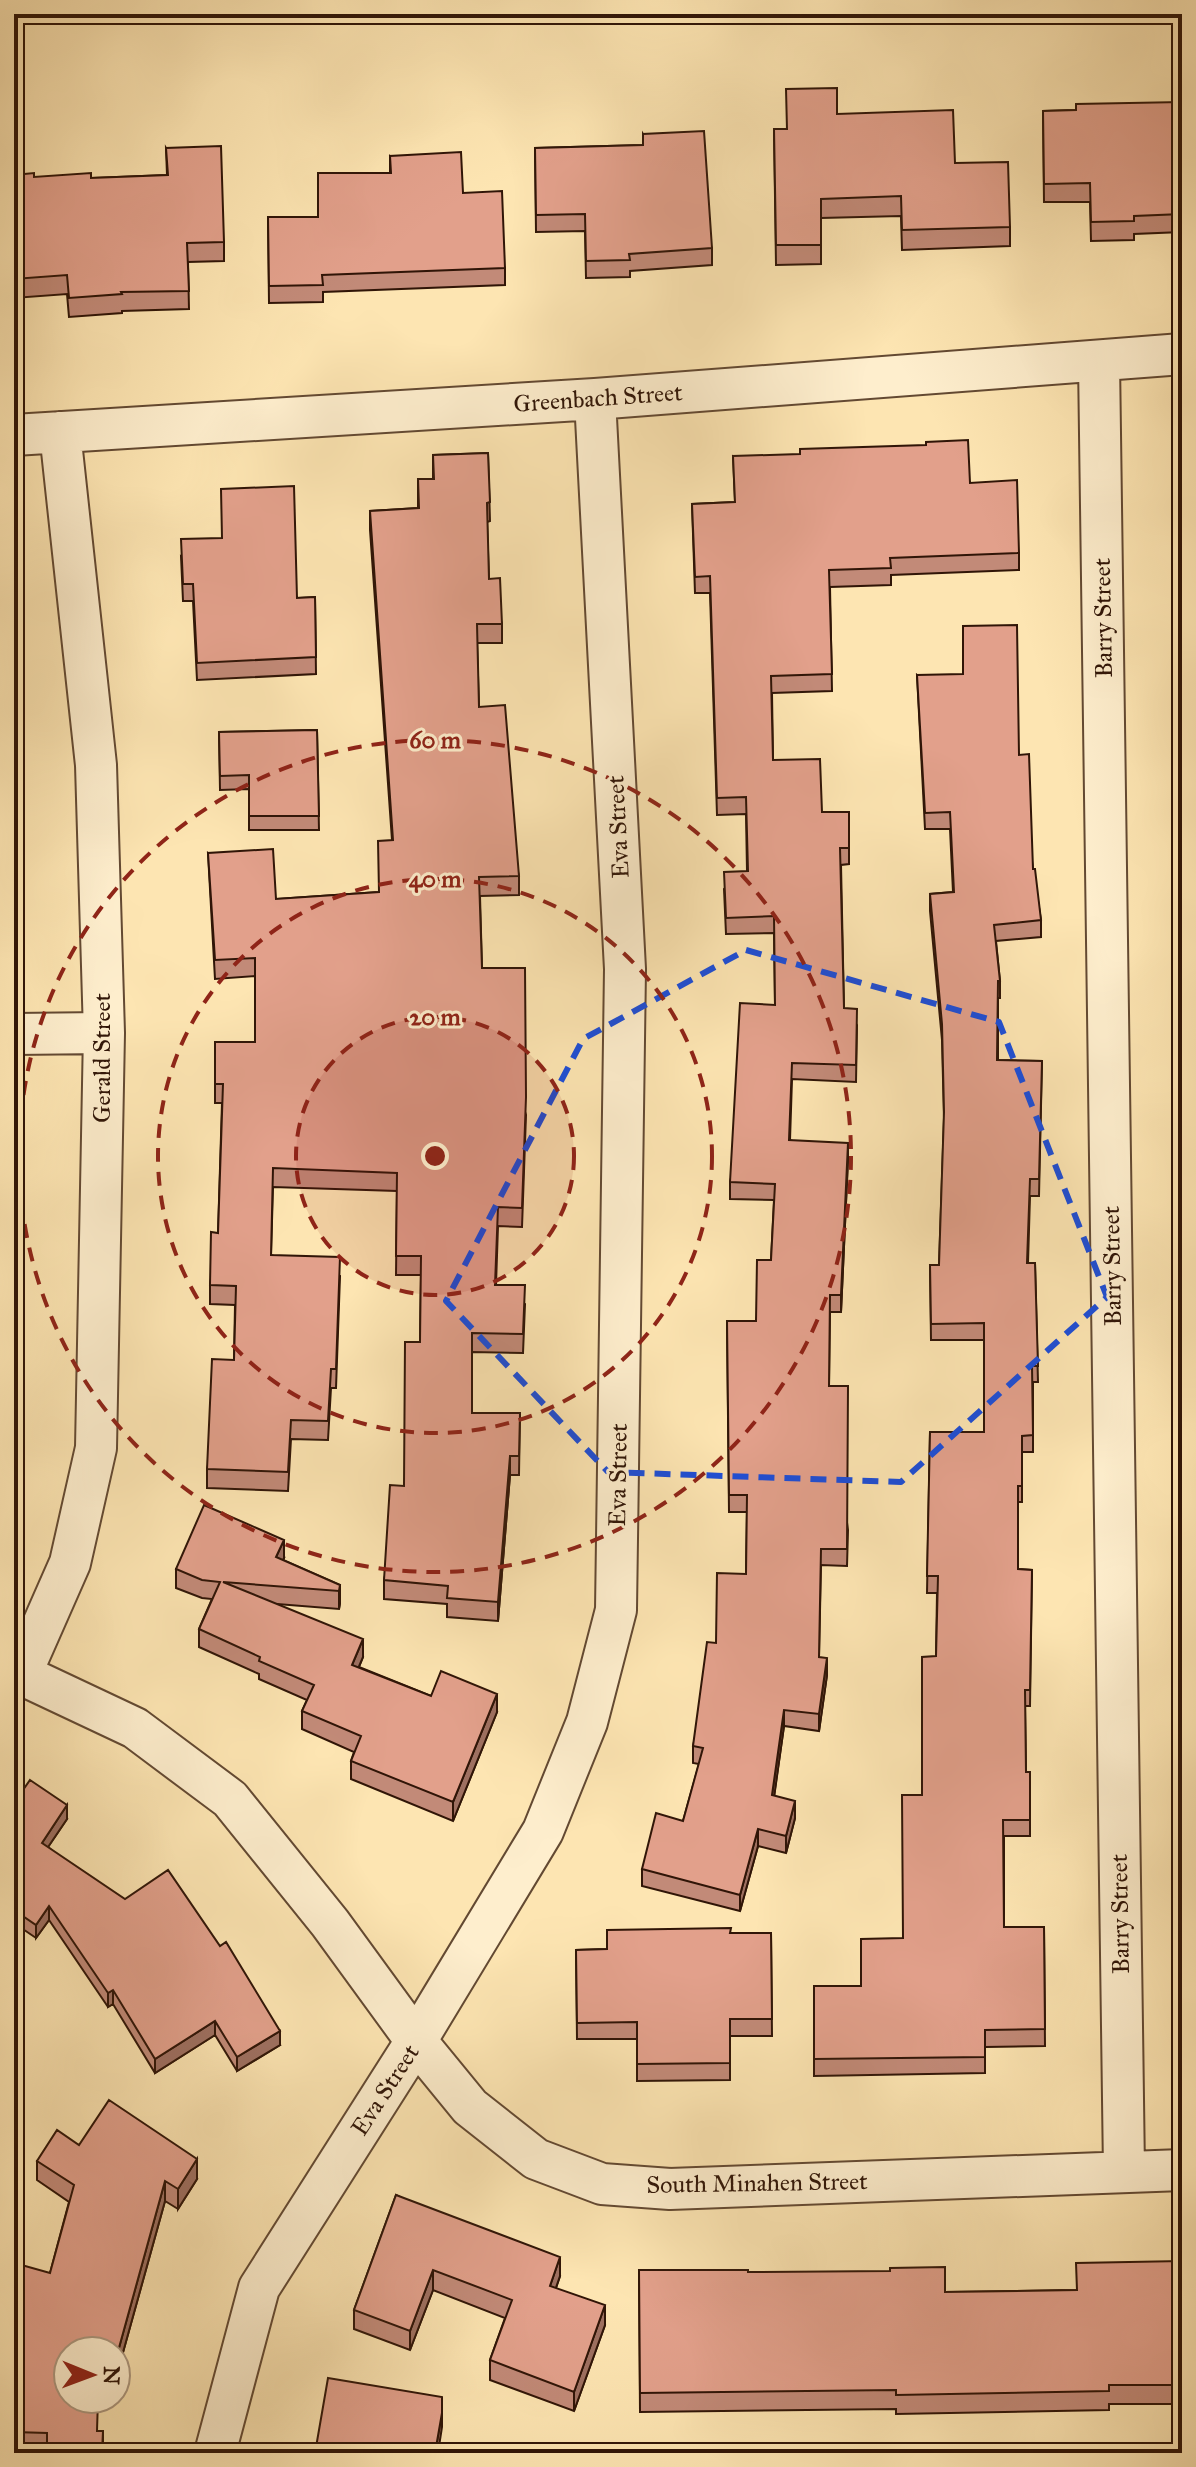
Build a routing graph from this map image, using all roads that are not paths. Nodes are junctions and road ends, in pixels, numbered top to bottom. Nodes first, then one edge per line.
1 (1182, 354) edge
2 (1099, 361) junction
3 (595, 399) junction
4 (60, 432) junction
5 (14, 435) edge
6 (104, 1033) junction
7 (14, 1034) edge
8 (18, 1672) edge
9 (416, 2041) junction
10 (1182, 2170) edge
11 (1124, 2171) junction
12 (215, 2453) edge

1 - 2 street, Greenbach Street
2 - 3 street, Greenbach Street
2 - 11 street, Barry Street
3 - 4 street, Greenbach Street
3 - 9 street, Eva Street
4 - 5 street, Greenbach Street
4 - 6 street, Gerald Street
6 - 7 street
6 - 8 street, Gerald Street
8 - 9 street, South Minahen Street
9 - 11 street, South Minahen Street
9 - 12 street, Eva Street
10 - 11 street, South Minahen Street

